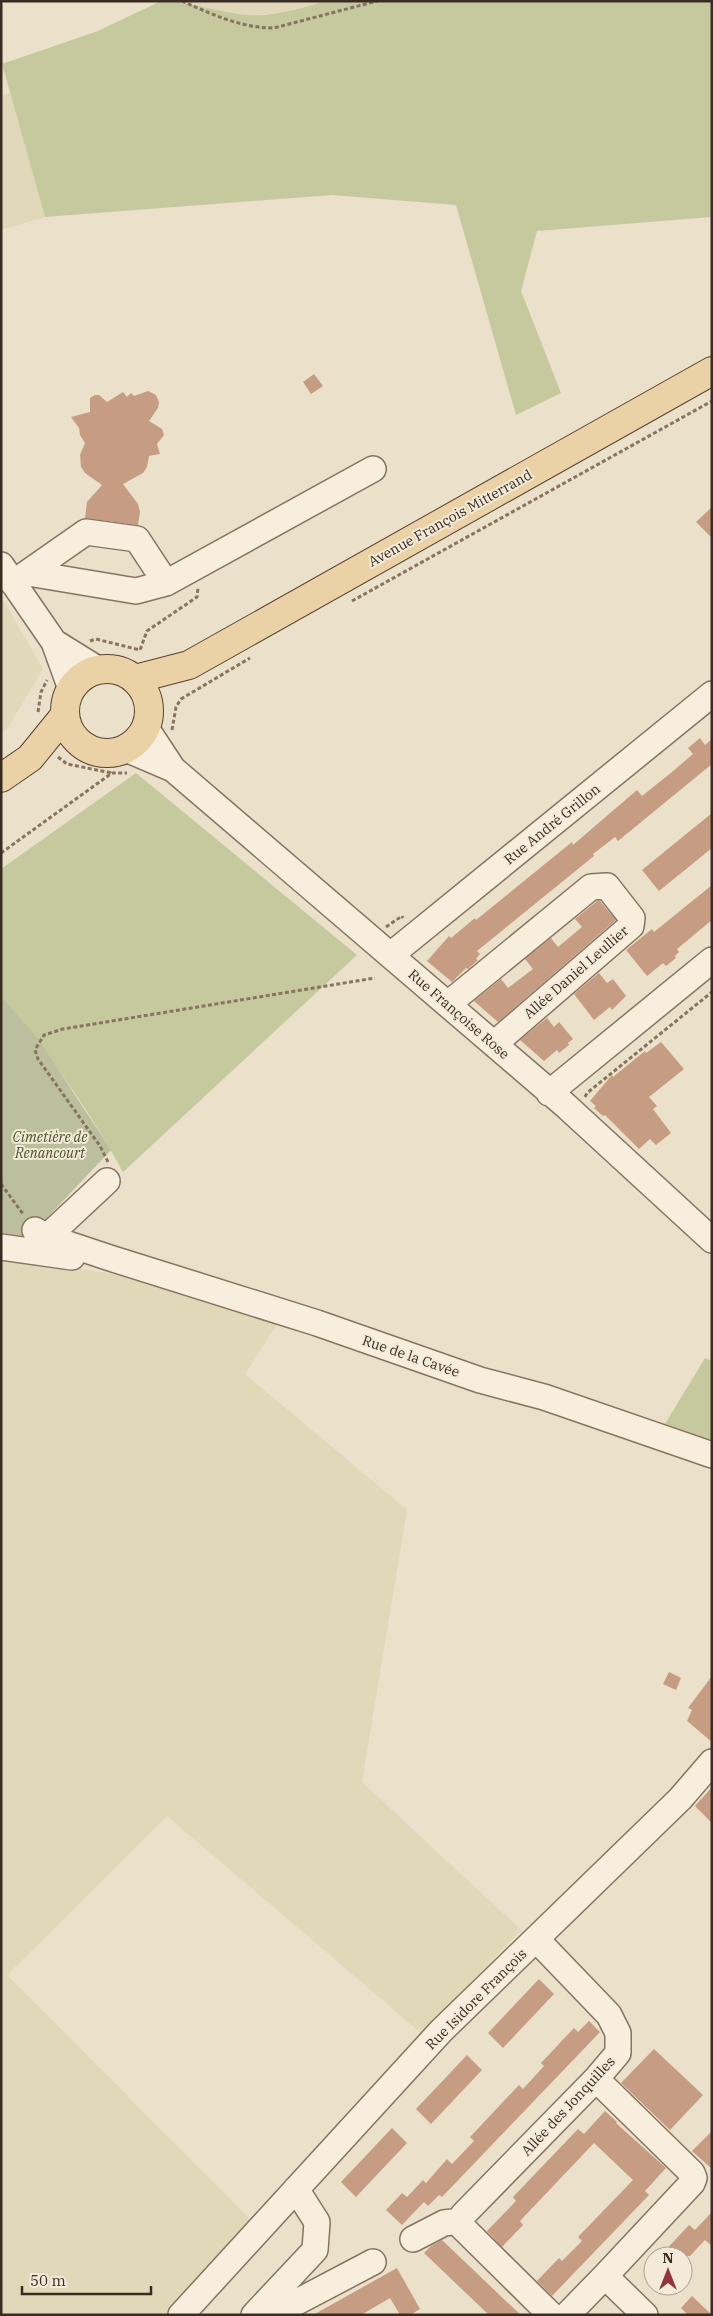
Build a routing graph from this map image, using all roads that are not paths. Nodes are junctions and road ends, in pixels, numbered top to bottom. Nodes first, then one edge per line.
1 (712, 371) edge
2 (373, 469) dead end
3 (14, 573) edge
4 (166, 583) junction
5 (54, 642) junction
6 (189, 665) junction
7 (99, 670) junction
8 (135, 679) junction
9 (61, 694) junction
10 (712, 694) edge
11 (156, 724) junction
12 (126, 749) junction
13 (69, 750) junction
14 (30, 758) junction
15 (173, 769) junction
16 (1, 778) edge
17 (392, 954) junction
18 (712, 960) edge
19 (448, 1004) junction
20 (494, 1044) junction
21 (549, 1093) junction
22 (107, 1181) road end
23 (712, 1240) edge
24 (1, 1247) edge
25 (110, 1258) junction
26 (712, 1455) edge
27 (712, 1762) edge
28 (536, 1939) junction
29 (596, 2080) junction
30 (703, 2182) edge
31 (296, 2189) junction
32 (461, 2220) junction
33 (413, 2238) dead end
34 (373, 2262) dead end
35 (605, 2276) junction
36 (258, 2311) edge
37 (181, 2315) edge
38 (551, 2315) edge
39 (568, 2315) edge
40 (645, 2315) edge

1 - 6 main road, Avenue François Mitterrand
2 - 4 street
3 - 4 street
3 - 4 street
3 - 5 street
5 - 7 street
5 - 9 street
6 - 8 main road, Avenue François Mitterrand
6 - 11 main road, Avenue François Mitterrand
7 - 8 main road
7 - 9 main road
8 - 11 main road
9 - 13 main road
9 - 14 main road
10 - 17 street, Rue André Grillon
11 - 12 main road
11 - 15 street
12 - 13 main road
12 - 15 street
13 - 14 main road
14 - 16 main road
15 - 17 street, Rue Françoise Rose
17 - 19 street, Rue Françoise Rose
18 - 21 street
19 - 20 street, Rue Françoise Rose
19 - 20 street, Allée Daniel Leullier
20 - 21 street, Rue Françoise Rose
21 - 23 street, Rue Françoise Rose
22 - 25 street
24 - 25 street
25 - 26 street, Rue de la Cavée
27 - 28 street, Rue Isidore François
28 - 29 street, Allée des Jonquilles
28 - 31 street, Rue Isidore François
29 - 30 street
29 - 32 street, Allée des Jonquilles
30 - 35 street
31 - 36 street
31 - 37 street, Rue Isidore François
32 - 33 street
32 - 38 street
34 - 36 street
35 - 39 street
35 - 40 street

